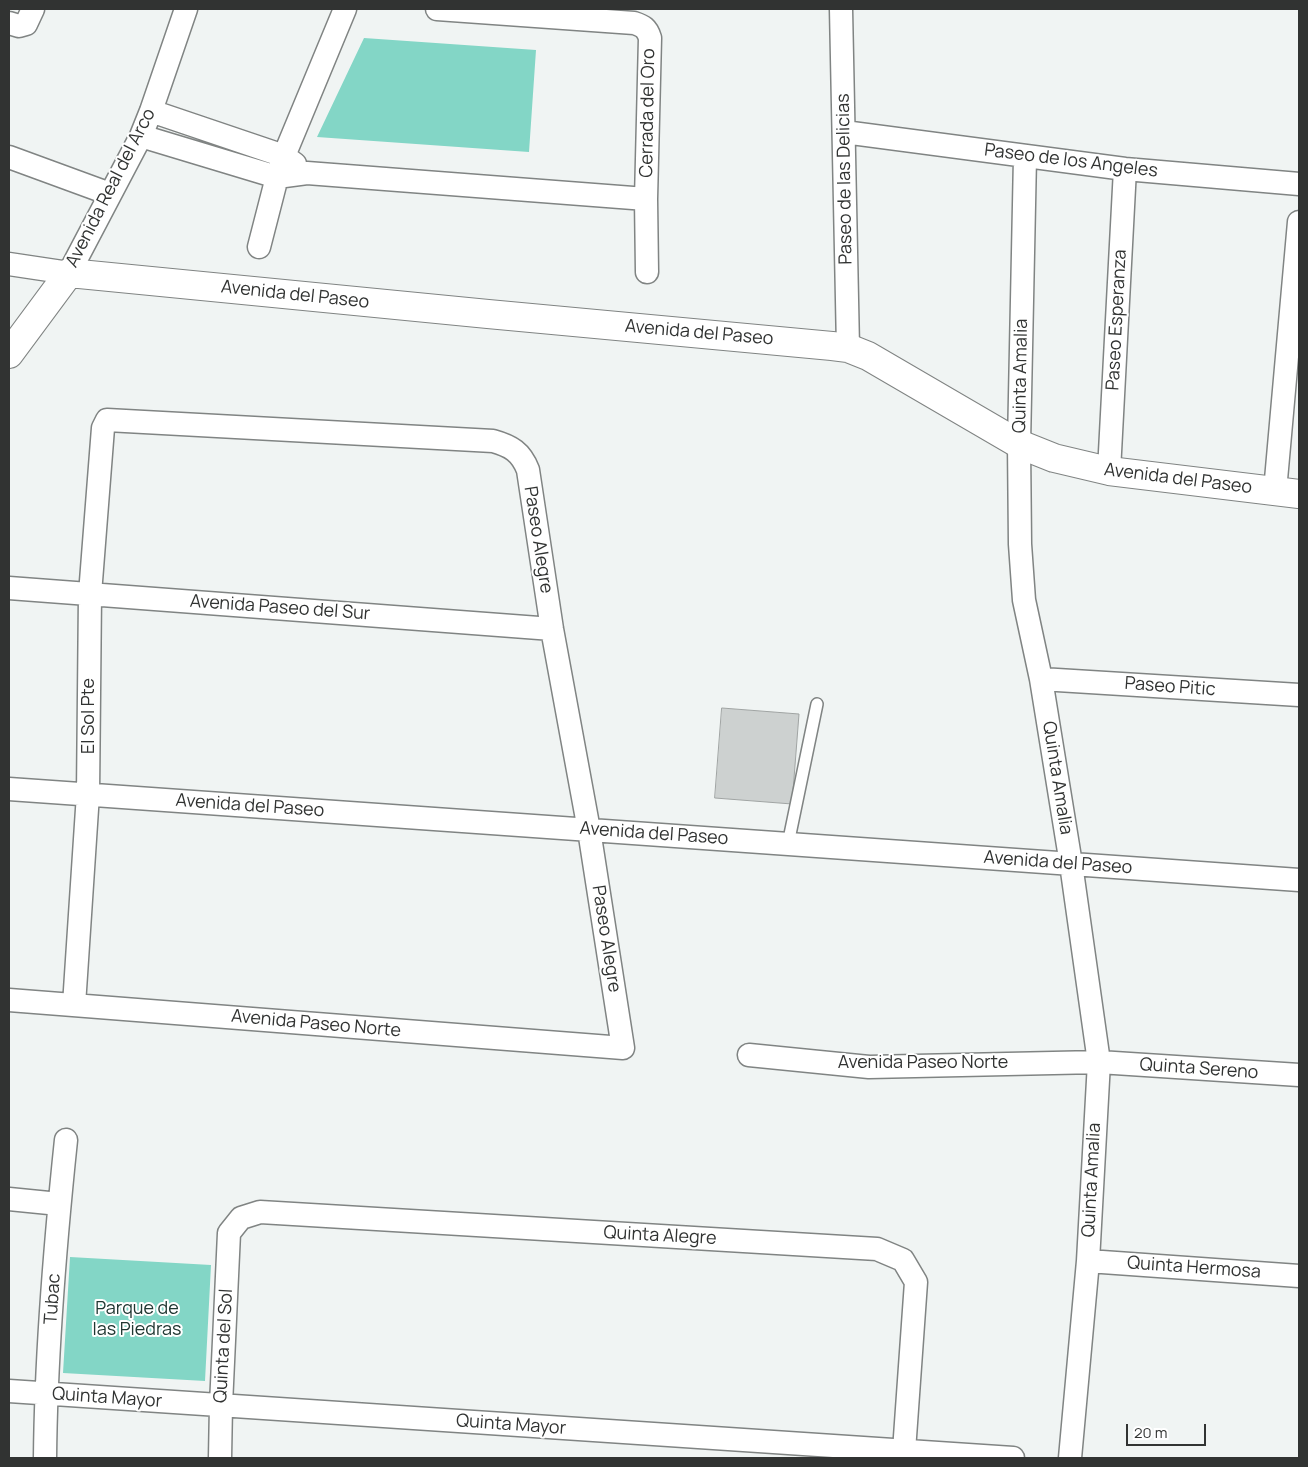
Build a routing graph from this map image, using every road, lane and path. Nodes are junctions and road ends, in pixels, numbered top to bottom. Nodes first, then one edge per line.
1 (32, 9) edge
2 (186, 9) edge
3 (345, 9) edge
4 (437, 9) edge
5 (841, 9) edge
6 (9, 23) edge
7 (151, 111) junction
8 (844, 132) junction
9 (141, 136) junction
10 (9, 157) edge
11 (1026, 157) junction
12 (280, 166) junction
13 (1125, 168) junction
14 (1299, 184) edge
15 (110, 194) junction
16 (646, 199) junction
17 (1299, 222) edge
18 (259, 247) dead end
19 (9, 264) edge
20 (69, 272) junction
21 (647, 272) dead end
22 (848, 348) junction
23 (9, 354) edge
24 (103, 428) joint
25 (1020, 444) junction
26 (1109, 471) junction
27 (1287, 493) edge
28 (9, 588) edge
29 (90, 594) junction
30 (552, 629) junction
31 (1041, 679) junction
32 (1299, 695) edge
33 (817, 704) dead end
34 (9, 789) edge
35 (88, 794) junction
36 (589, 830) junction
37 (788, 844) junction
38 (1071, 864) junction
39 (1299, 880) edge
40 (9, 1000) edge
41 (74, 1005) junction
42 (623, 1048) joint
43 (748, 1055) dead end
44 (1099, 1062) junction
45 (1299, 1076) edge
46 (66, 1140) dead end
47 (9, 1199) edge
48 (59, 1204) junction
49 (230, 1233) joint
50 (1088, 1261) junction
51 (1299, 1276) edge
52 (9, 1391) edge
53 (46, 1394) junction
54 (220, 1405) junction
55 (904, 1451) junction
56 (45, 1458) edge
57 (220, 1458) edge
58 (1013, 1458) edge
59 (1070, 1458) edge

1 - 6 street
2 - 7 street, Avenida Real del Arco
3 - 12 street
4 - 16 street, Cerrada del Oro
5 - 8 street, Paseo de las Delicias
7 - 9 street, Avenida Real del Arco
7 - 12 street, Cerrada del Oro
8 - 11 street, Paseo de los Angeles
8 - 22 street, Paseo de las Delicias
9 - 12 street, Cerrada del Oro
9 - 15 street, Avenida Real del Arco
10 - 15 street
11 - 13 street, Paseo de los Angeles
11 - 25 street, Quinta Amalia
12 - 16 street, Cerrada del Oro
12 - 18 street
13 - 14 street, Paseo de los Angeles
13 - 26 street, Paseo Esperanza
15 - 20 street, Avenida Real del Arco
16 - 21 street, Cerrada del Oro
17 - 27 street
19 - 20 street
20 - 22 street, Avenida del Paseo
20 - 23 street, Avenida Real del Arco
22 - 25 street, Avenida del Paseo
24 - 29 street, El Sol Pte
24 - 30 street, Paseo Alegre
25 - 26 street, Avenida del Paseo
25 - 31 street, Quinta Amalia
26 - 27 street, Avenida del Paseo
28 - 29 street, Avenida Paseo del Sur
29 - 30 street, Avenida Paseo del Sur
29 - 35 street, El Sol Pte
30 - 36 street, Paseo Alegre
31 - 32 street, Paseo Pitic
31 - 38 street, Quinta Amalia
33 - 37 lane
34 - 35 street, Avenida del Paseo
35 - 36 street, Avenida del Paseo
35 - 41 street, El Sol Pte
36 - 37 street, Avenida del Paseo
36 - 42 street, Paseo Alegre
37 - 38 street, Avenida del Paseo
38 - 39 street, Avenida del Paseo
38 - 44 street, Quinta Amalia
40 - 41 street, Avenida Paseo Norte
41 - 42 street, Avenida Paseo Norte
43 - 44 street, Avenida Paseo Norte
44 - 45 street, Quinta Sereno
44 - 50 street, Quinta Amalia
46 - 48 street, Tubac
47 - 48 street
48 - 53 street, Tubac
49 - 54 street, Quinta del Sol
49 - 55 street, Quinta Alegre
50 - 51 street, Quinta Hermosa
50 - 59 street, Quinta Amalia
52 - 53 street, Quinta Mayor
53 - 54 street, Quinta Mayor
53 - 56 street, Tubac
54 - 55 street, Quinta Mayor
54 - 57 street, Quinta del Sol
55 - 58 street, Quinta Mayor

